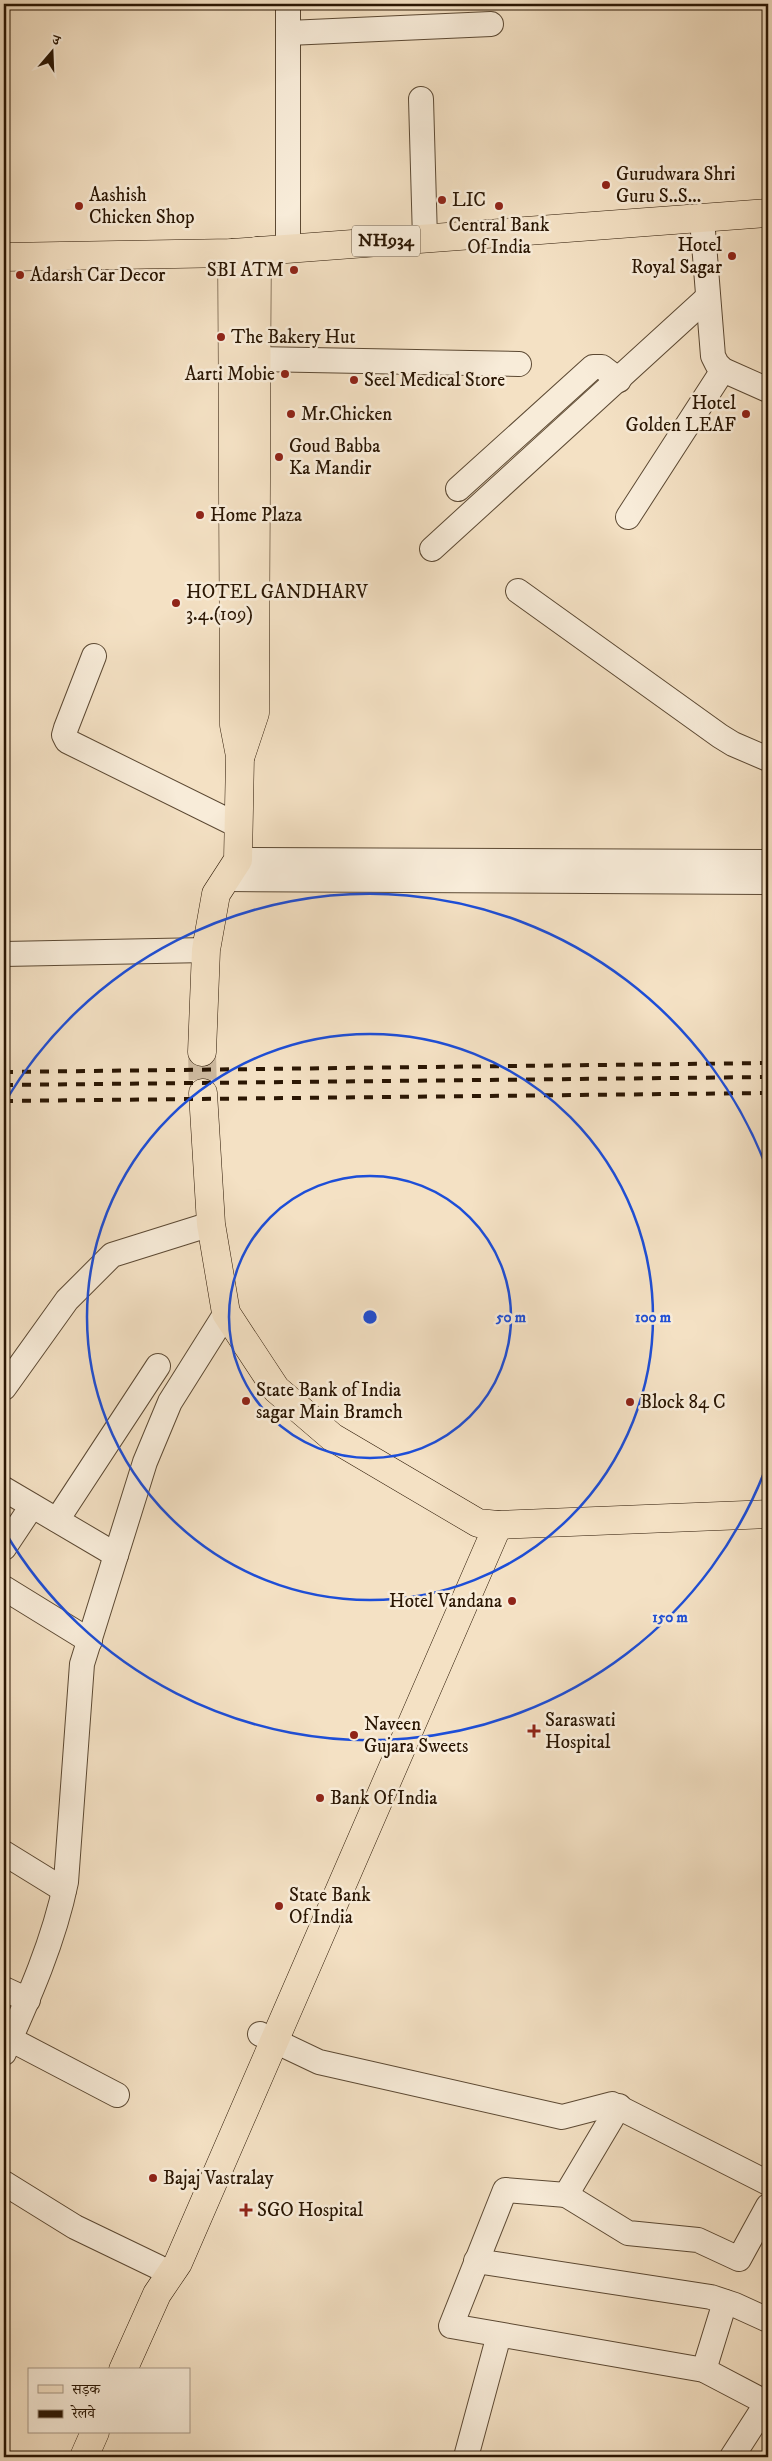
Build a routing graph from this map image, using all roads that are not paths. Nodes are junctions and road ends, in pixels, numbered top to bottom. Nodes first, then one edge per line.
1 (288, 4) edge
2 (491, 24) dead end
3 (288, 33) junction
4 (421, 99) dead end
5 (768, 213) edge
6 (702, 219) junction
7 (425, 239) junction
8 (288, 248) junction
9 (245, 252) junction
10 (4, 256) edge
11 (708, 297) junction
12 (256, 359) junction
13 (518, 364) dead end
14 (723, 370) junction
15 (619, 380) junction
16 (768, 390) edge
17 (458, 489) dead end
18 (628, 517) dead end
19 (432, 549) dead end
20 (518, 592) dead end
21 (94, 656) dead end
22 (240, 756) junction
23 (768, 759) edge
24 (239, 826) junction
25 (768, 862) edge
26 (232, 869) junction
27 (768, 882) edge
28 (206, 950) junction
29 (4, 954) edge
30 (202, 1052) tunnel mouth
31 (203, 1093) tunnel mouth
32 (211, 1224) junction
33 (226, 1313) junction
34 (158, 1366) dead end
35 (4, 1388) edge
36 (4, 1489) edge
37 (32, 1506) junction
38 (768, 1514) edge
39 (57, 1520) junction
40 (488, 1524) junction
41 (4, 1548) edge
42 (116, 1555) junction
43 (4, 1588) edge
44 (90, 1641) junction
45 (4, 1853) edge
46 (64, 1890) junction
47 (4, 1989) edge
48 (28, 2000) junction
49 (268, 2037) junction
50 (7, 2046) edge
51 (117, 2095) dead end
52 (620, 2106) junction
53 (768, 2184) edge
54 (6, 2188) edge
55 (566, 2195) junction
56 (768, 2206) edge
57 (476, 2261) junction
58 (158, 2267) junction
59 (157, 2294) junction
60 (725, 2302) junction
61 (768, 2320) edge
62 (499, 2335) junction
63 (124, 2368) edge
64 (704, 2370) junction
65 (768, 2402) edge
66 (94, 2434) edge
67 (84, 2457) edge
68 (466, 2457) edge
69 (732, 2457) edge

1 - 3 street
2 - 3 street
3 - 8 street
4 - 7 street
5 - 6 main road, NH934
6 - 7 main road, NH934
6 - 11 street
7 - 8 main road, NH934
8 - 9 main road, NH934
9 - 10 main road, NH934
9 - 12 main road
9 - 22 main road
11 - 14 street
11 - 15 street
12 - 13 street
12 - 22 main road
14 - 16 street
14 - 18 street
15 - 17 street
15 - 19 street
20 - 23 street
21 - 24 street
22 - 24 main road
24 - 26 main road
25 - 26 street
26 - 27 street
26 - 28 main road
28 - 29 street
28 - 30 main road
31 - 32 main road
32 - 33 main road
32 - 35 street
33 - 40 main road
33 - 42 street
34 - 39 street
36 - 37 street
37 - 39 street
37 - 41 street
38 - 40 main road
39 - 42 street
40 - 49 main road
42 - 44 street
43 - 44 street
44 - 46 street
45 - 46 street
46 - 48 street
47 - 48 street
48 - 50 street
49 - 52 street
49 - 58 main road
49 - 59 main road
50 - 51 street
52 - 53 street
52 - 55 street
54 - 58 street
55 - 56 street
55 - 57 street
57 - 60 street
57 - 62 street
58 - 59 main road
59 - 63 main road
60 - 61 street
60 - 64 street
62 - 64 street
62 - 68 street
64 - 65 street
65 - 69 street
66 - 67 main road

